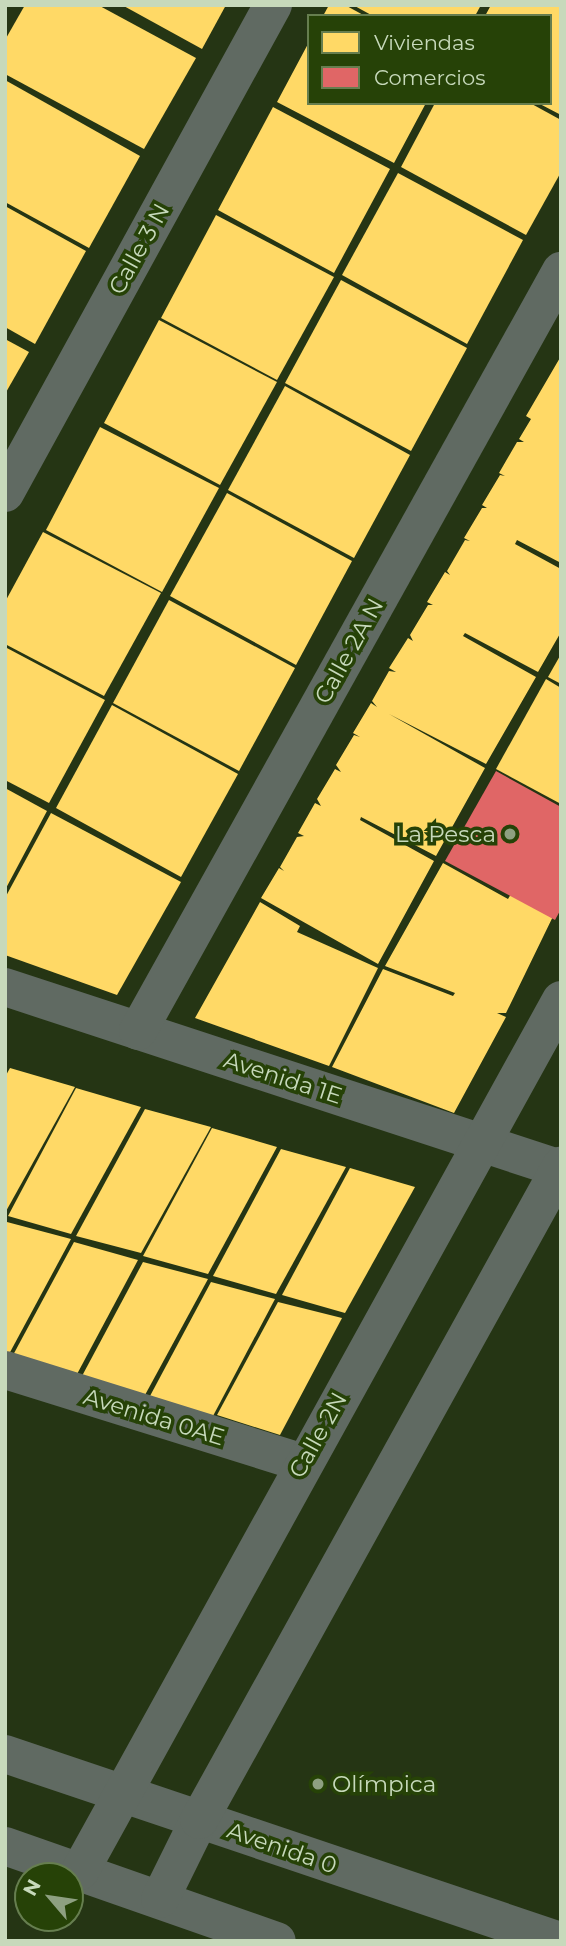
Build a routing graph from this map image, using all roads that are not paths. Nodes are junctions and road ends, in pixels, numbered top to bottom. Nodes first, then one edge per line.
1 (273, 5) edge
2 (561, 271) edge
3 (5, 493) edge
4 (5, 987) edge
5 (561, 1000) edge
6 (138, 1031) junction
7 (481, 1143) junction
8 (560, 1168) edge
9 (5, 1370) edge
10 (303, 1463) junction
11 (5, 1754) edge
12 (120, 1794) junction
13 (199, 1820) junction
14 (5, 1846) edge
15 (52, 1862) edge
16 (84, 1862) edge
17 (84, 1873) edge
18 (160, 1899) junction
19 (277, 1941) edge
20 (560, 1941) edge

1 - 3 street, Calle 3 N
2 - 6 street, Calle 2A N
4 - 6 street, Avenida 1E
5 - 7 street, Calle 2N
6 - 7 street, Avenida 1E
7 - 8 street, Avenida 1E
7 - 10 street, Calle 2N
8 - 13 street
9 - 10 street, Avenida 0AE
10 - 12 street, Calle 2N
11 - 12 street, Avenida 0
12 - 13 street, Avenida 0
12 - 16 street, Calle 2N
13 - 18 street
13 - 20 street, Avenida 0
14 - 15 street
17 - 18 street
18 - 19 street

